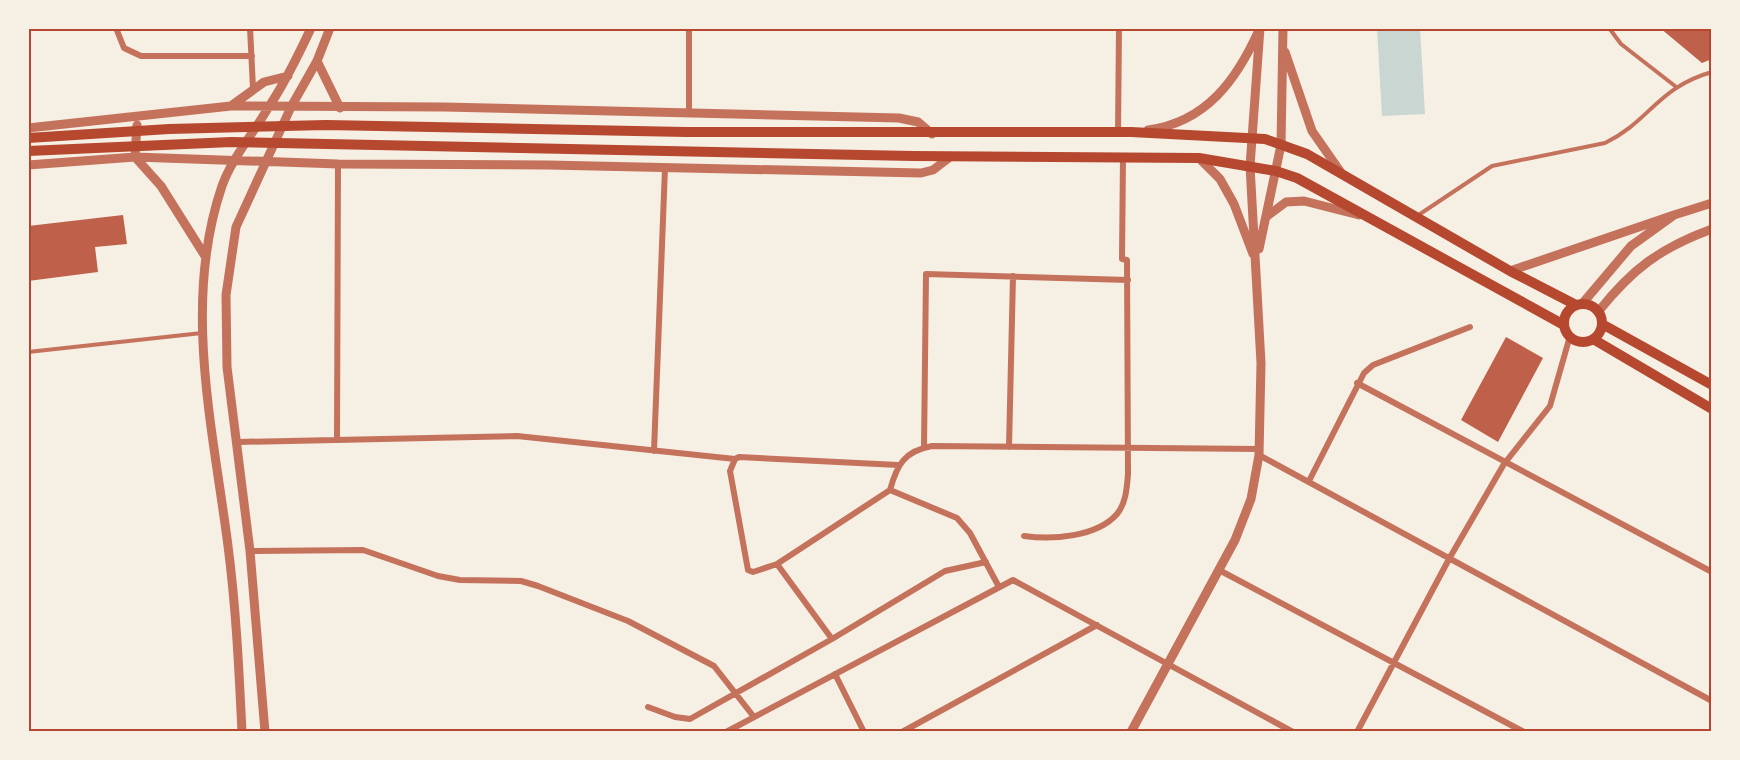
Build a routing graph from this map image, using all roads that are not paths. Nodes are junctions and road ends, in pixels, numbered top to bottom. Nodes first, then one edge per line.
1 (116, 28) edge
2 (250, 28) edge
3 (311, 28) edge
4 (330, 28) edge
5 (689, 28) edge
6 (1119, 28) edge
7 (1260, 28) edge
8 (1283, 28) edge
9 (1609, 28) edge
10 (1282, 44) junction
11 (252, 56) junction
12 (317, 61) junction
13 (1712, 72) edge
14 (288, 76) junction
15 (1675, 86) junction
16 (253, 88) junction
17 (231, 106) junction
18 (269, 107) junction
19 (291, 107) junction
20 (340, 108) junction
21 (689, 113) junction
22 (139, 117) junction
23 (28, 128) edge
24 (1118, 132) junction
25 (1131, 132) junction
26 (932, 134) junction
27 (1252, 137) junction
28 (28, 138) edge
29 (1281, 145) junction
30 (28, 152) edge
31 (950, 156) junction
32 (135, 157) junction
33 (1123, 157) junction
34 (1199, 158) junction
35 (235, 160) junction
36 (267, 162) junction
37 (338, 164) junction
38 (28, 165) edge
39 (1250, 166) junction
40 (665, 168) junction
41 (1276, 171) junction
42 (1344, 177) junction
43 (1712, 203) edge
44 (1674, 215) junction
45 (1417, 216) junction
46 (1266, 218) junction
47 (1376, 220) junction
48 (1712, 229) edge
49 (205, 256) junction
50 (1256, 262) junction
51 (1510, 271) junction
52 (1012, 276) junction
53 (1128, 280) junction
54 (1579, 305) junction
55 (1598, 312) junction
56 (1602, 324) junction
57 (1564, 326) junction
58 (1470, 327) dead end
59 (202, 333) junction
60 (1570, 336) junction
61 (1593, 339) junction
62 (28, 352) edge
63 (1357, 383) junction
64 (1712, 385) edge
65 (1712, 409) edge
66 (337, 438) junction
67 (238, 442) junction
68 (1009, 447) junction
69 (924, 448) junction
70 (1127, 448) junction
71 (654, 451) junction
72 (1260, 452) junction
73 (735, 459) junction
74 (1504, 464) junction
75 (898, 465) junction
76 (1309, 481) junction
77 (890, 490) junction
78 (1024, 536) dead end
79 (250, 550) junction
80 (1449, 559) junction
81 (986, 562) junction
82 (777, 564) junction
83 (1219, 570) junction
84 (1712, 572) edge
85 (999, 587) junction
86 (1097, 625) junction
87 (832, 639) junction
88 (1394, 662) junction
89 (1168, 663) junction
90 (835, 674) junction
91 (737, 693) junction
92 (1712, 701) edge
93 (648, 707) dead end
94 (754, 717) junction
95 (242, 732) edge
96 (265, 732) edge
97 (726, 732) edge
98 (864, 732) edge
99 (902, 732) edge
100 (1131, 732) edge
101 (1293, 732) edge
102 (1357, 732) edge
103 (1524, 732) edge

1 - 11 street
2 - 11 street
3 - 14 street
4 - 12 street
5 - 21 street
6 - 24 street
7 - 25 street
7 - 27 street
8 - 10 street
9 - 15 lane
10 - 29 street
10 - 42 street
11 - 16 street
12 - 19 street
12 - 20 street
13 - 15 lane
14 - 16 street
14 - 18 street
15 - 45 lane
16 - 17 street
17 - 18 street
17 - 22 street
18 - 19 street
18 - 35 street
19 - 20 street
19 - 36 street
20 - 21 street
21 - 26 street
22 - 23 street
22 - 32 street
24 - 25 main road
24 - 26 main road
25 - 27 main road
26 - 28 main road
27 - 29 main road
27 - 39 street
29 - 41 street
29 - 42 main road
30 - 31 main road
31 - 33 main road
31 - 40 street
32 - 35 street
32 - 38 street
32 - 49 street
33 - 34 main road
33 - 53 street
34 - 39 main road
34 - 50 street
35 - 36 street
35 - 49 street
36 - 37 street
36 - 67 street
37 - 40 street
37 - 66 street
39 - 41 main road
39 - 50 street
40 - 71 street
41 - 46 street
41 - 47 main road
42 - 45 main road
43 - 44 street
44 - 51 street
44 - 54 street
45 - 51 main road
46 - 47 street
46 - 50 street
47 - 57 main road
48 - 55 street
49 - 59 street
50 - 72 street
51 - 54 main road
52 - 53 street
52 - 68 street
52 - 69 street
53 - 70 street
54 - 55 main road
54 - 57 main road
55 - 56 main road
56 - 61 main road
56 - 64 main road
57 - 60 main road
58 - 63 street
59 - 62 lane
59 - 95 street
60 - 61 main road
60 - 74 street
61 - 65 main road
63 - 74 street
63 - 76 street
66 - 67 street
66 - 71 street
67 - 79 street
68 - 69 street
68 - 70 street
69 - 75 street
70 - 72 street
70 - 78 street
71 - 73 street
72 - 76 street
72 - 83 street
73 - 75 street
73 - 82 street
74 - 80 street
74 - 84 street
75 - 77 street
76 - 80 street
77 - 81 street
77 - 82 street
79 - 91 street
79 - 96 street
80 - 88 street
80 - 92 street
81 - 85 street
81 - 87 street
82 - 87 street
83 - 88 street
83 - 89 street
85 - 86 street
85 - 90 street
86 - 89 street
86 - 99 street
87 - 91 street
88 - 102 street
88 - 103 street
89 - 100 street
89 - 101 street
90 - 94 street
90 - 98 street
91 - 93 street
91 - 94 street
94 - 97 street

